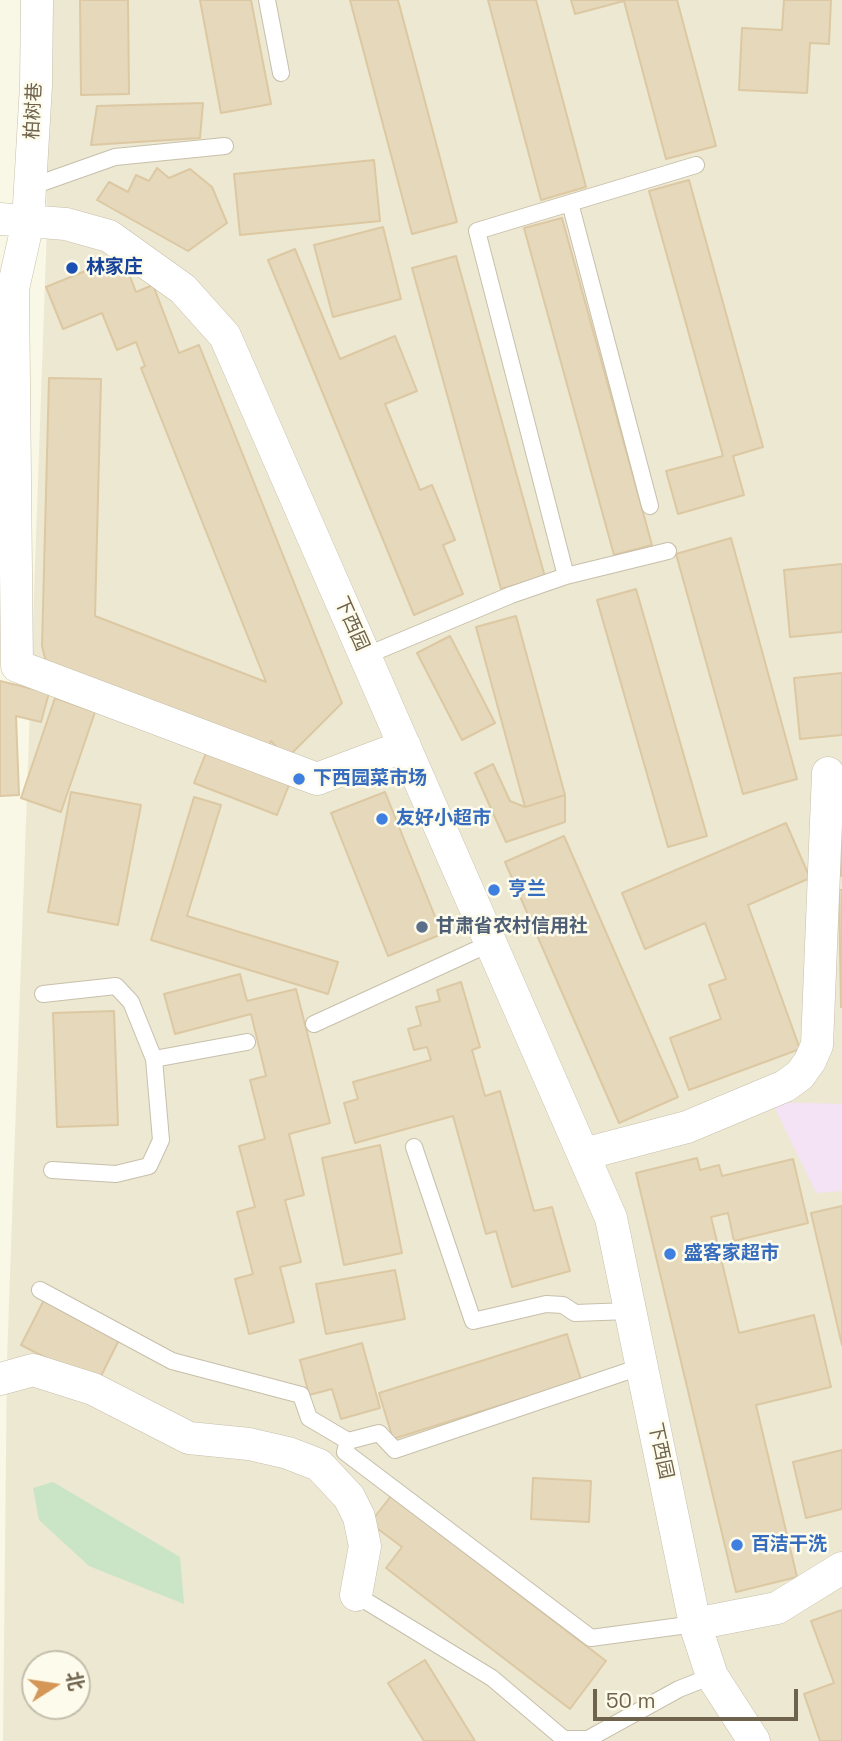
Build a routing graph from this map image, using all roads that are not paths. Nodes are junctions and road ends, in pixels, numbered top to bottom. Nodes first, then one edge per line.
1 (37, 0) edge
2 (267, 0) edge
3 (281, 72) dead end
4 (225, 146) dead end
5 (696, 166) dead end
6 (30, 187) junction
7 (570, 203) junction
8 (14, 220) edge
9 (650, 506) dead end
10 (668, 551) dead end
11 (566, 576) junction
12 (365, 656) junction
13 (405, 746) junction
14 (828, 772) dead end
15 (833, 884) edge
16 (491, 943) junction
17 (43, 995) dead end
18 (314, 1024) dead end
19 (247, 1042) dead end
20 (153, 1059) junction
21 (414, 1147) dead end
22 (584, 1154) junction
23 (52, 1170) dead end
24 (40, 1290) dead end
25 (629, 1311) junction
26 (643, 1366) junction
27 (0, 1379) edge
28 (348, 1441) junction
29 (842, 1568) edge
30 (356, 1595) joint
31 (695, 1624) junction
32 (712, 1676) junction
33 (754, 1741) edge

1 - 6 street, 柏树巷
2 - 3 lane
4 - 6 lane
5 - 7 lane
6 - 8 street, 柏树巷
7 - 9 lane
7 - 11 lane
8 - 12 street, 下西园
8 - 13 street, 柏树巷
10 - 11 lane
11 - 12 lane
12 - 13 street, 下西园
13 - 16 street, 下西园
14 - 15 street
15 - 22 street
16 - 18 lane
16 - 22 street, 下西园
17 - 20 lane
19 - 20 lane
20 - 23 lane
21 - 25 lane
22 - 25 street, 下西园
24 - 28 lane
25 - 26 street, 下西园
26 - 28 lane
26 - 31 street, 下西园
27 - 30 street
28 - 31 lane
29 - 31 street
30 - 32 lane
31 - 32 street, 下西园
32 - 33 street, 下西园

